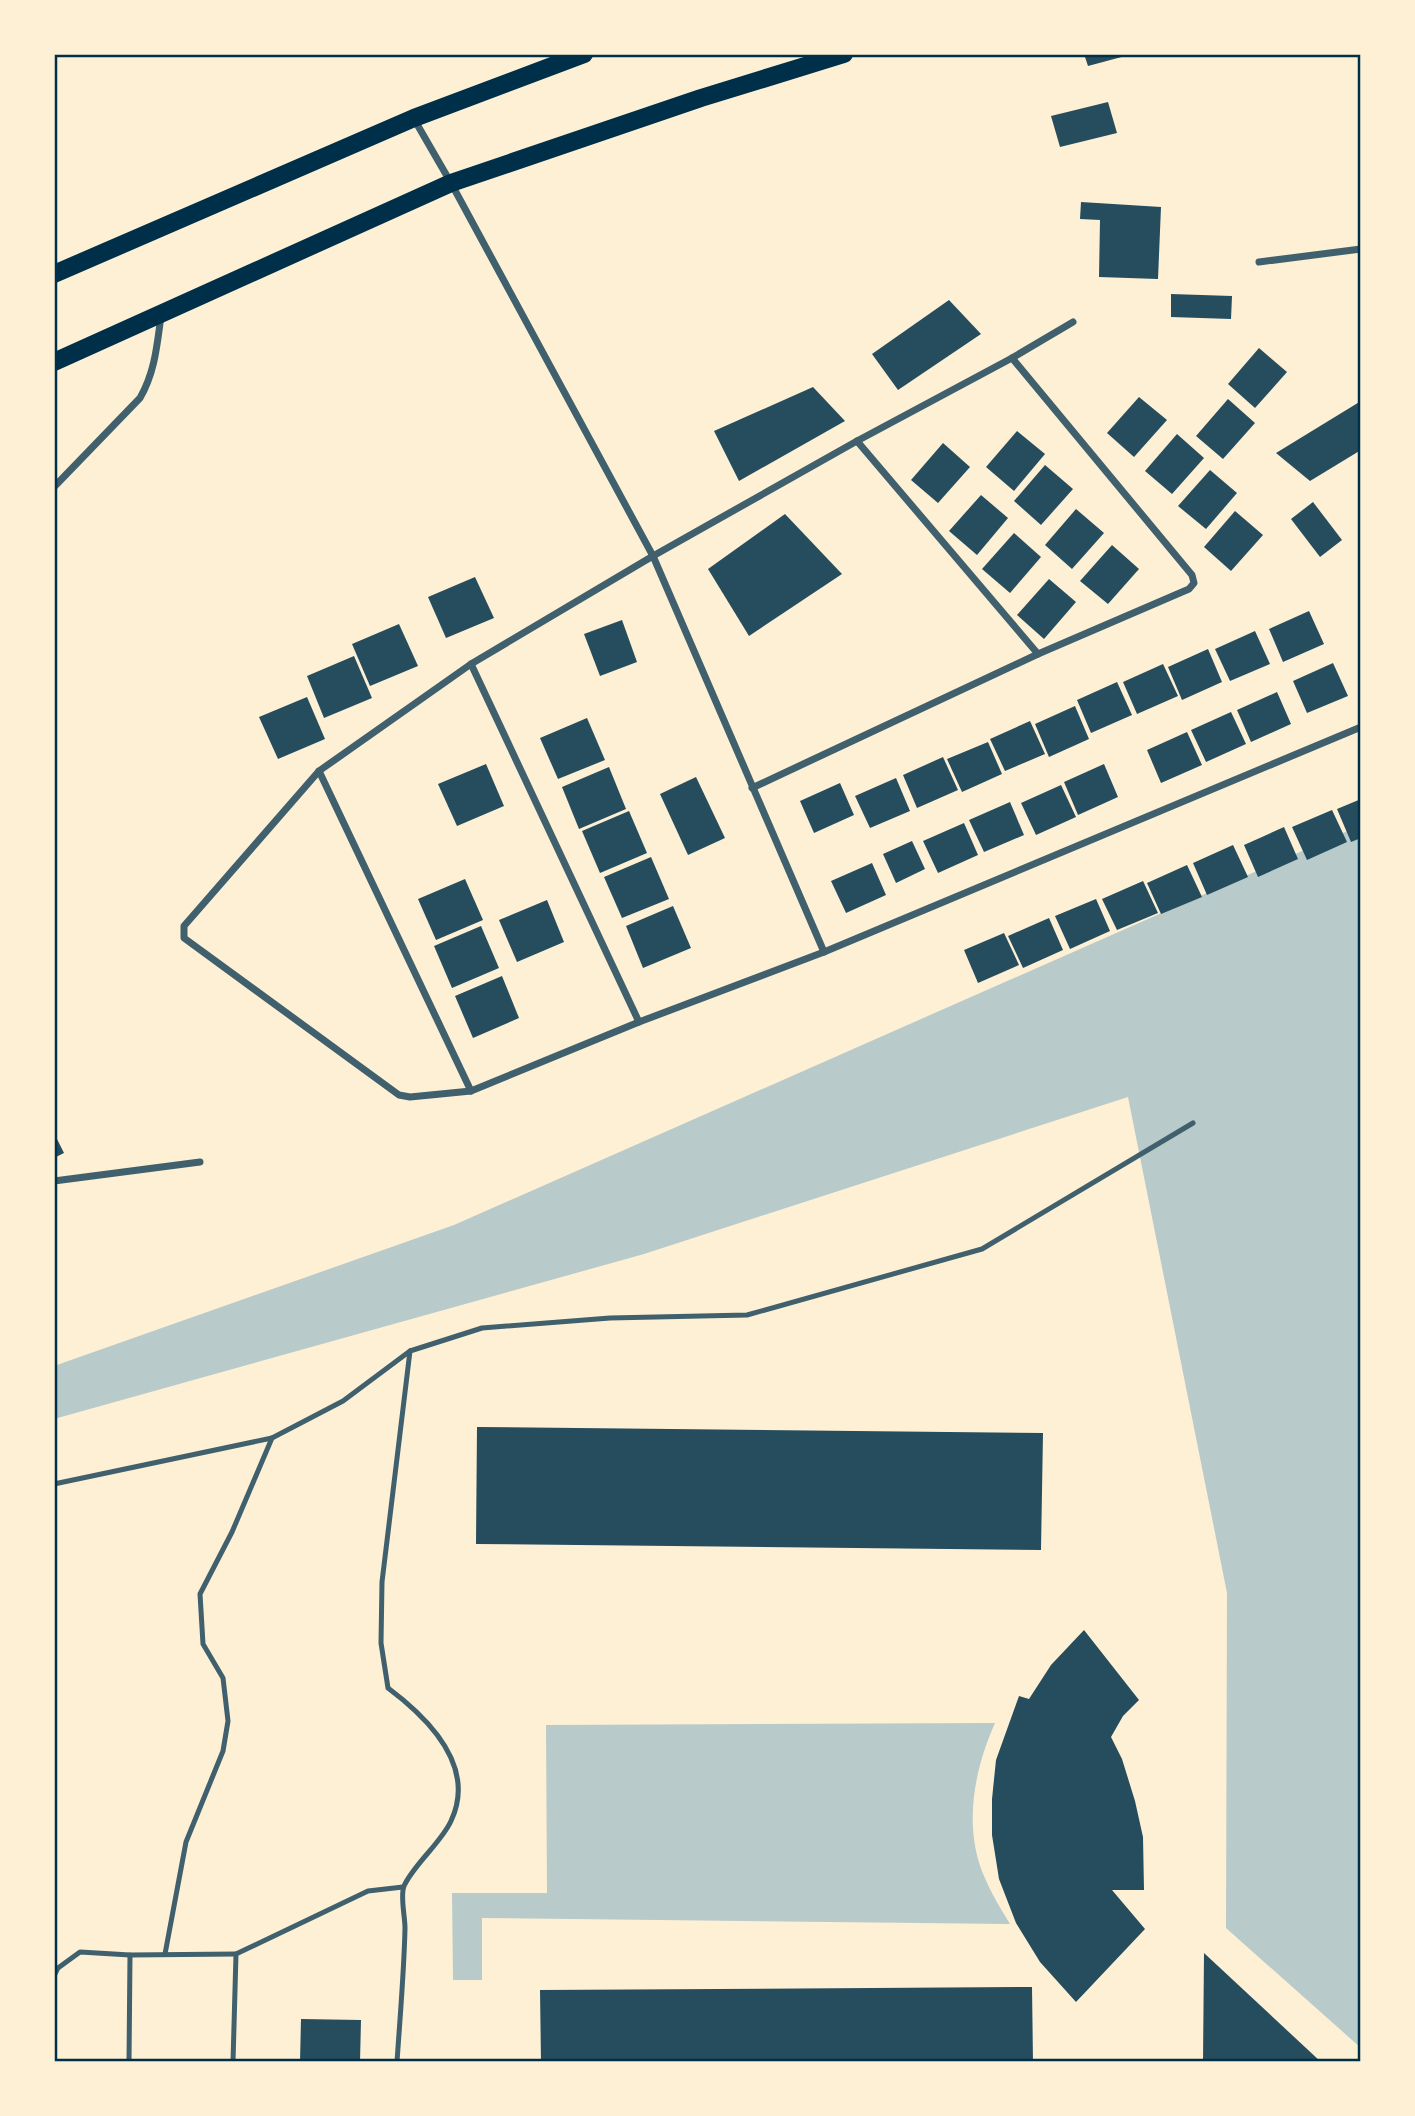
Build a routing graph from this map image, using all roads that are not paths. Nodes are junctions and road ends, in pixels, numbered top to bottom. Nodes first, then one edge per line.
1 (584, 54) edge
2 (844, 54) edge
3 (414, 118) junction
4 (451, 183) junction
5 (1361, 249) edge
6 (1259, 262) dead end
7 (54, 274) edge
8 (162, 313) junction
9 (1073, 322) dead end
10 (1012, 358) junction
11 (54, 362) edge
12 (857, 442) junction
13 (54, 487) edge
14 (653, 556) junction
15 (1038, 654) junction
16 (471, 664) junction
17 (1361, 727) edge
18 (319, 771) junction
19 (752, 788) junction
20 (824, 952) junction
21 (639, 1022) junction
22 (471, 1091) junction
23 (1193, 1123) dead end
24 (200, 1162) dead end
25 (54, 1181) edge
26 (410, 1351) junction
27 (272, 1438) junction
28 (54, 1484) edge
29 (403, 1887) junction
30 (165, 1954) junction
31 (236, 1954) junction
32 (130, 1955) junction
33 (54, 1976) edge
34 (128, 2062) edge
35 (233, 2062) edge
36 (397, 2062) edge

1 - 3 main road
2 - 4 main road
3 - 4 street
3 - 7 main road
4 - 8 main road
4 - 14 street
5 - 6 street
8 - 11 main road
8 - 13 street
9 - 10 street
10 - 12 street
10 - 15 street
12 - 14 street
12 - 15 street
14 - 16 street
14 - 19 street
15 - 19 street
16 - 18 street
16 - 21 street
17 - 20 street
18 - 22 street
18 - 22 street
19 - 20 street
20 - 21 street
21 - 22 street
23 - 26 lane
24 - 25 street
26 - 27 lane
26 - 29 lane
27 - 28 lane
27 - 30 lane
29 - 31 lane
29 - 36 lane
30 - 31 lane
30 - 32 lane
31 - 35 lane
32 - 33 lane
32 - 34 lane

